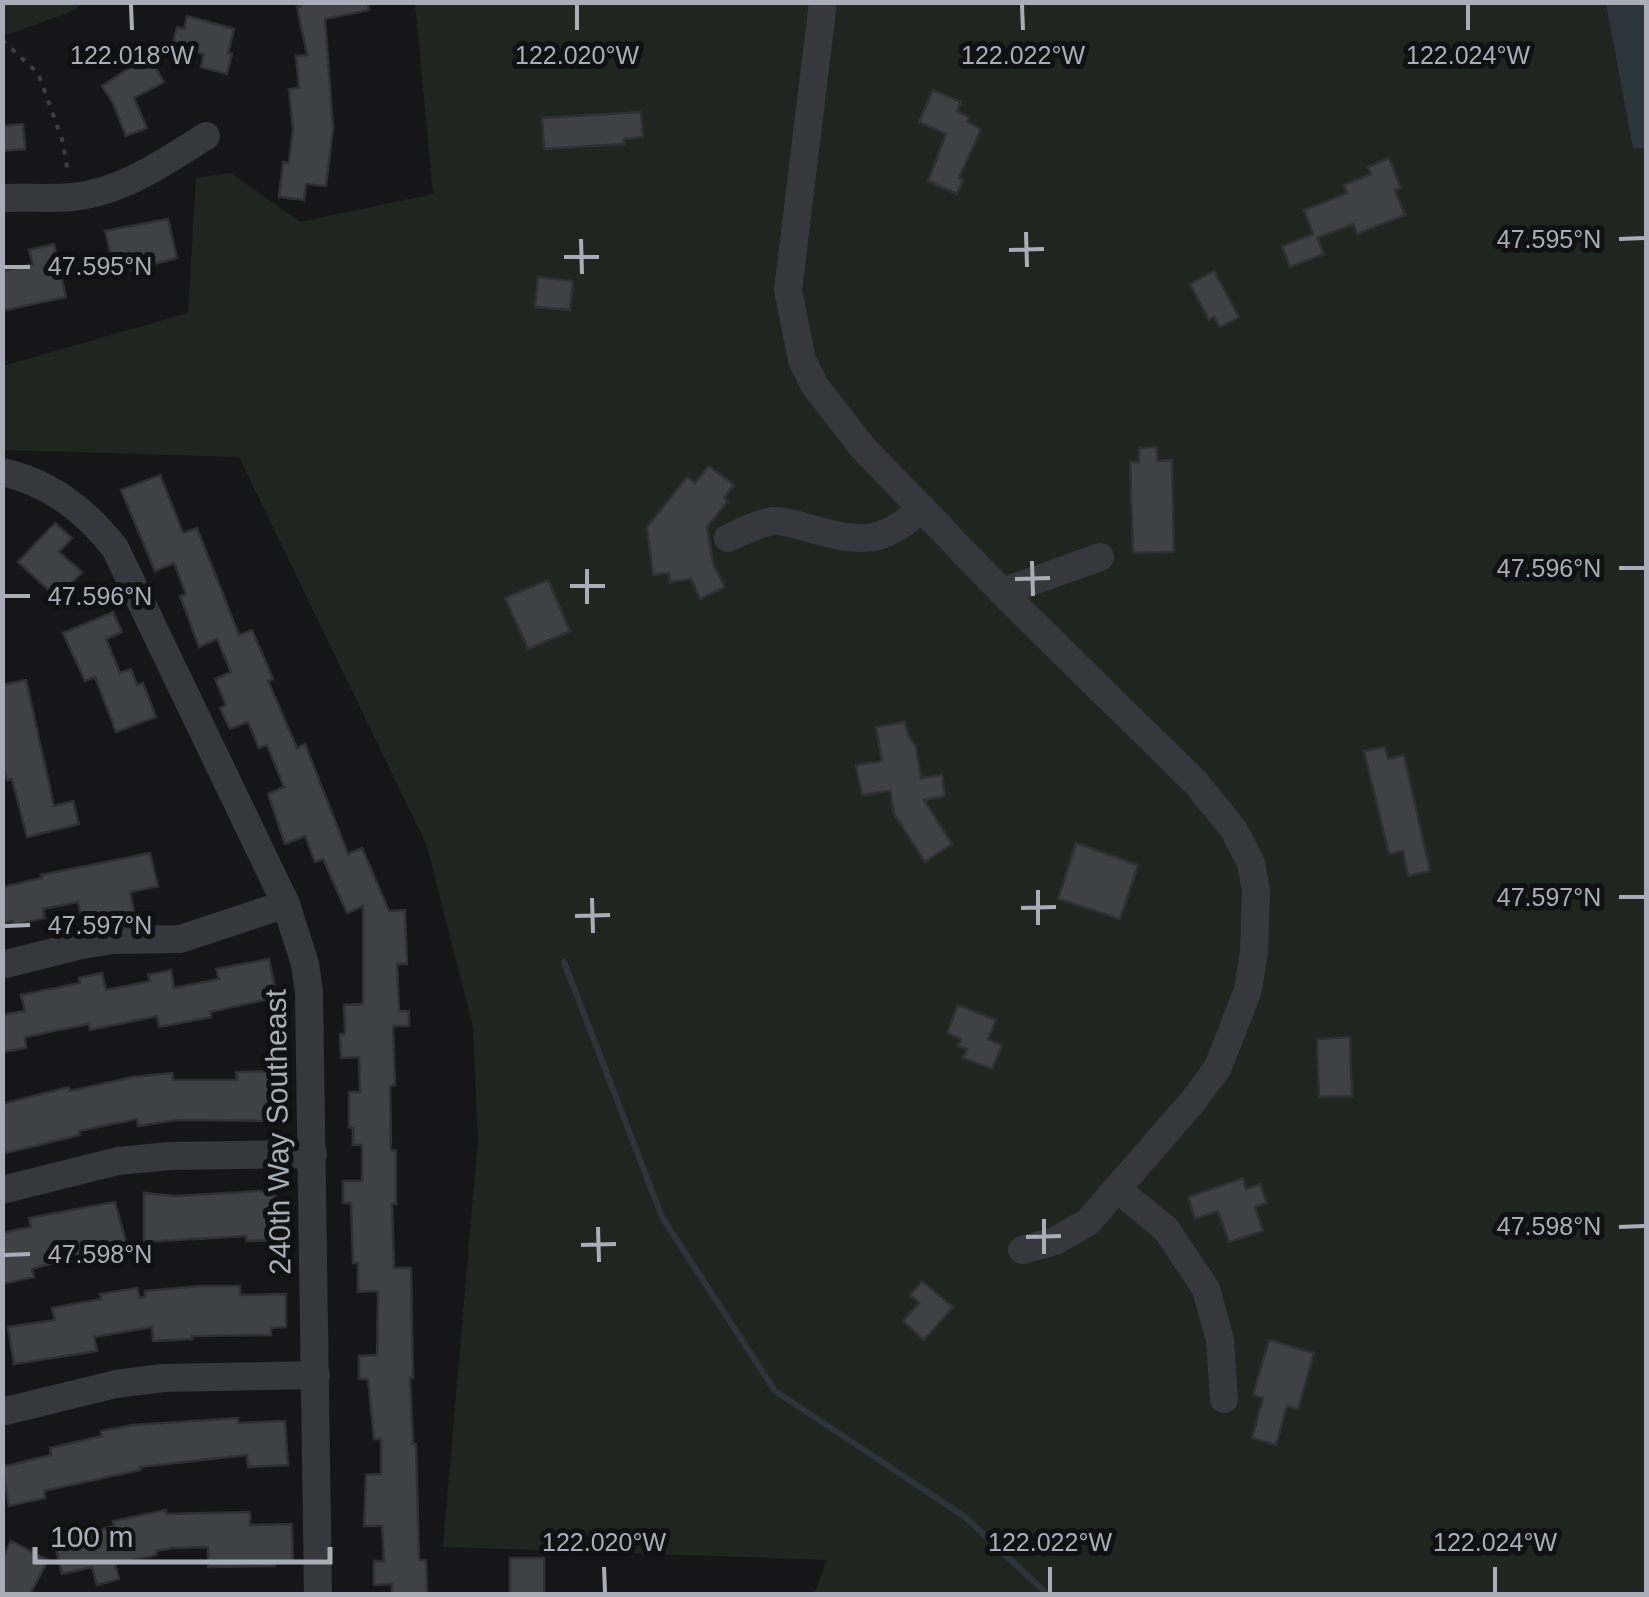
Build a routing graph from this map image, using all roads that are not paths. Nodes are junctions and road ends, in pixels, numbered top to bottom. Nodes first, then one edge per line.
1 (823, 2) edge
2 (206, 136) dead end
3 (2, 198) edge
4 (2, 472) edge
5 (922, 508) junction
6 (728, 538) dead end
7 (1100, 557) dead end
8 (1002, 592) junction
9 (286, 904) junction
10 (2, 965) edge
11 (313, 1154) junction
12 (1117, 1189) junction
13 (2, 1190) edge
14 (1022, 1250) dead end
15 (316, 1375) junction
16 (1224, 1399) dead end
17 (3, 1411) edge
18 (318, 1594) edge

1 - 5 street
2 - 3 street
4 - 9 street, 240th Way Southeast
5 - 6 street
5 - 8 street
7 - 8 street
8 - 12 street
9 - 10 street
9 - 11 street, 240th Way Southeast
11 - 13 street
11 - 15 street, 240th Way Southeast
12 - 14 street
12 - 16 street
15 - 17 street
15 - 18 street, 240th Way Southeast

